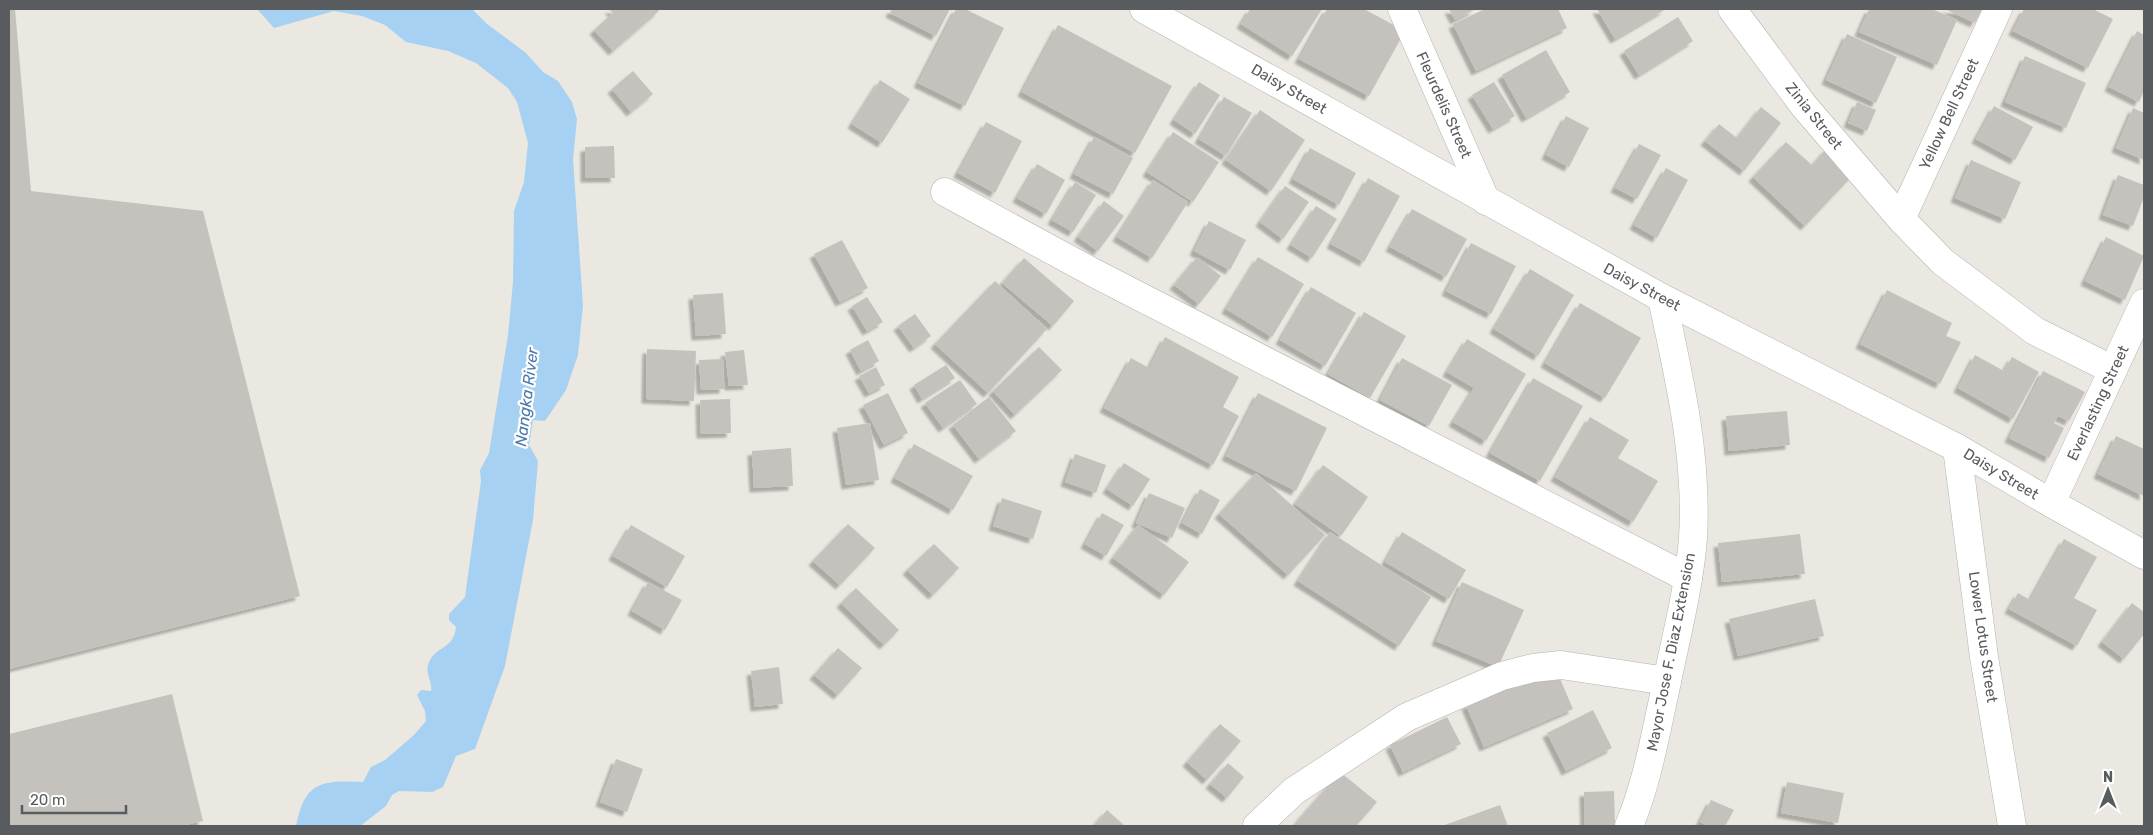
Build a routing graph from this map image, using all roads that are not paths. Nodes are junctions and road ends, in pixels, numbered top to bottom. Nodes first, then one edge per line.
1 (1144, 9) edge
2 (1402, 9) edge
3 (1732, 9) edge
4 (1998, 9) edge
5 (945, 192) dead end
6 (1486, 201) junction
7 (1901, 219) junction
8 (1662, 298) junction
9 (2144, 303) edge
10 (2113, 370) junction
11 (1957, 448) junction
12 (2051, 503) junction
13 (2144, 555) edge
14 (1688, 578) junction
15 (1667, 681) junction
16 (1257, 826) edge
17 (1629, 826) edge
18 (2012, 826) edge

1 - 6 street, Daisy Street
2 - 6 street, Fleurdelis Street
3 - 7 street, Zinia Street
4 - 7 street, Yellow Bell Street
5 - 14 street
6 - 8 street, Daisy Street
7 - 10 street, Zinia Street
8 - 11 street, Daisy Street
8 - 14 street, Mayor Jose F. Diaz Extension
9 - 10 street, Everlasting Street
10 - 12 street, Everlasting Street
11 - 12 street, Daisy Street
11 - 18 street, Lower Lotus Street
12 - 13 street, Daisy Street
14 - 15 street, Mayor Jose F. Diaz Extension
15 - 16 street
15 - 17 street, Mayor Jose F. Diaz Extension

